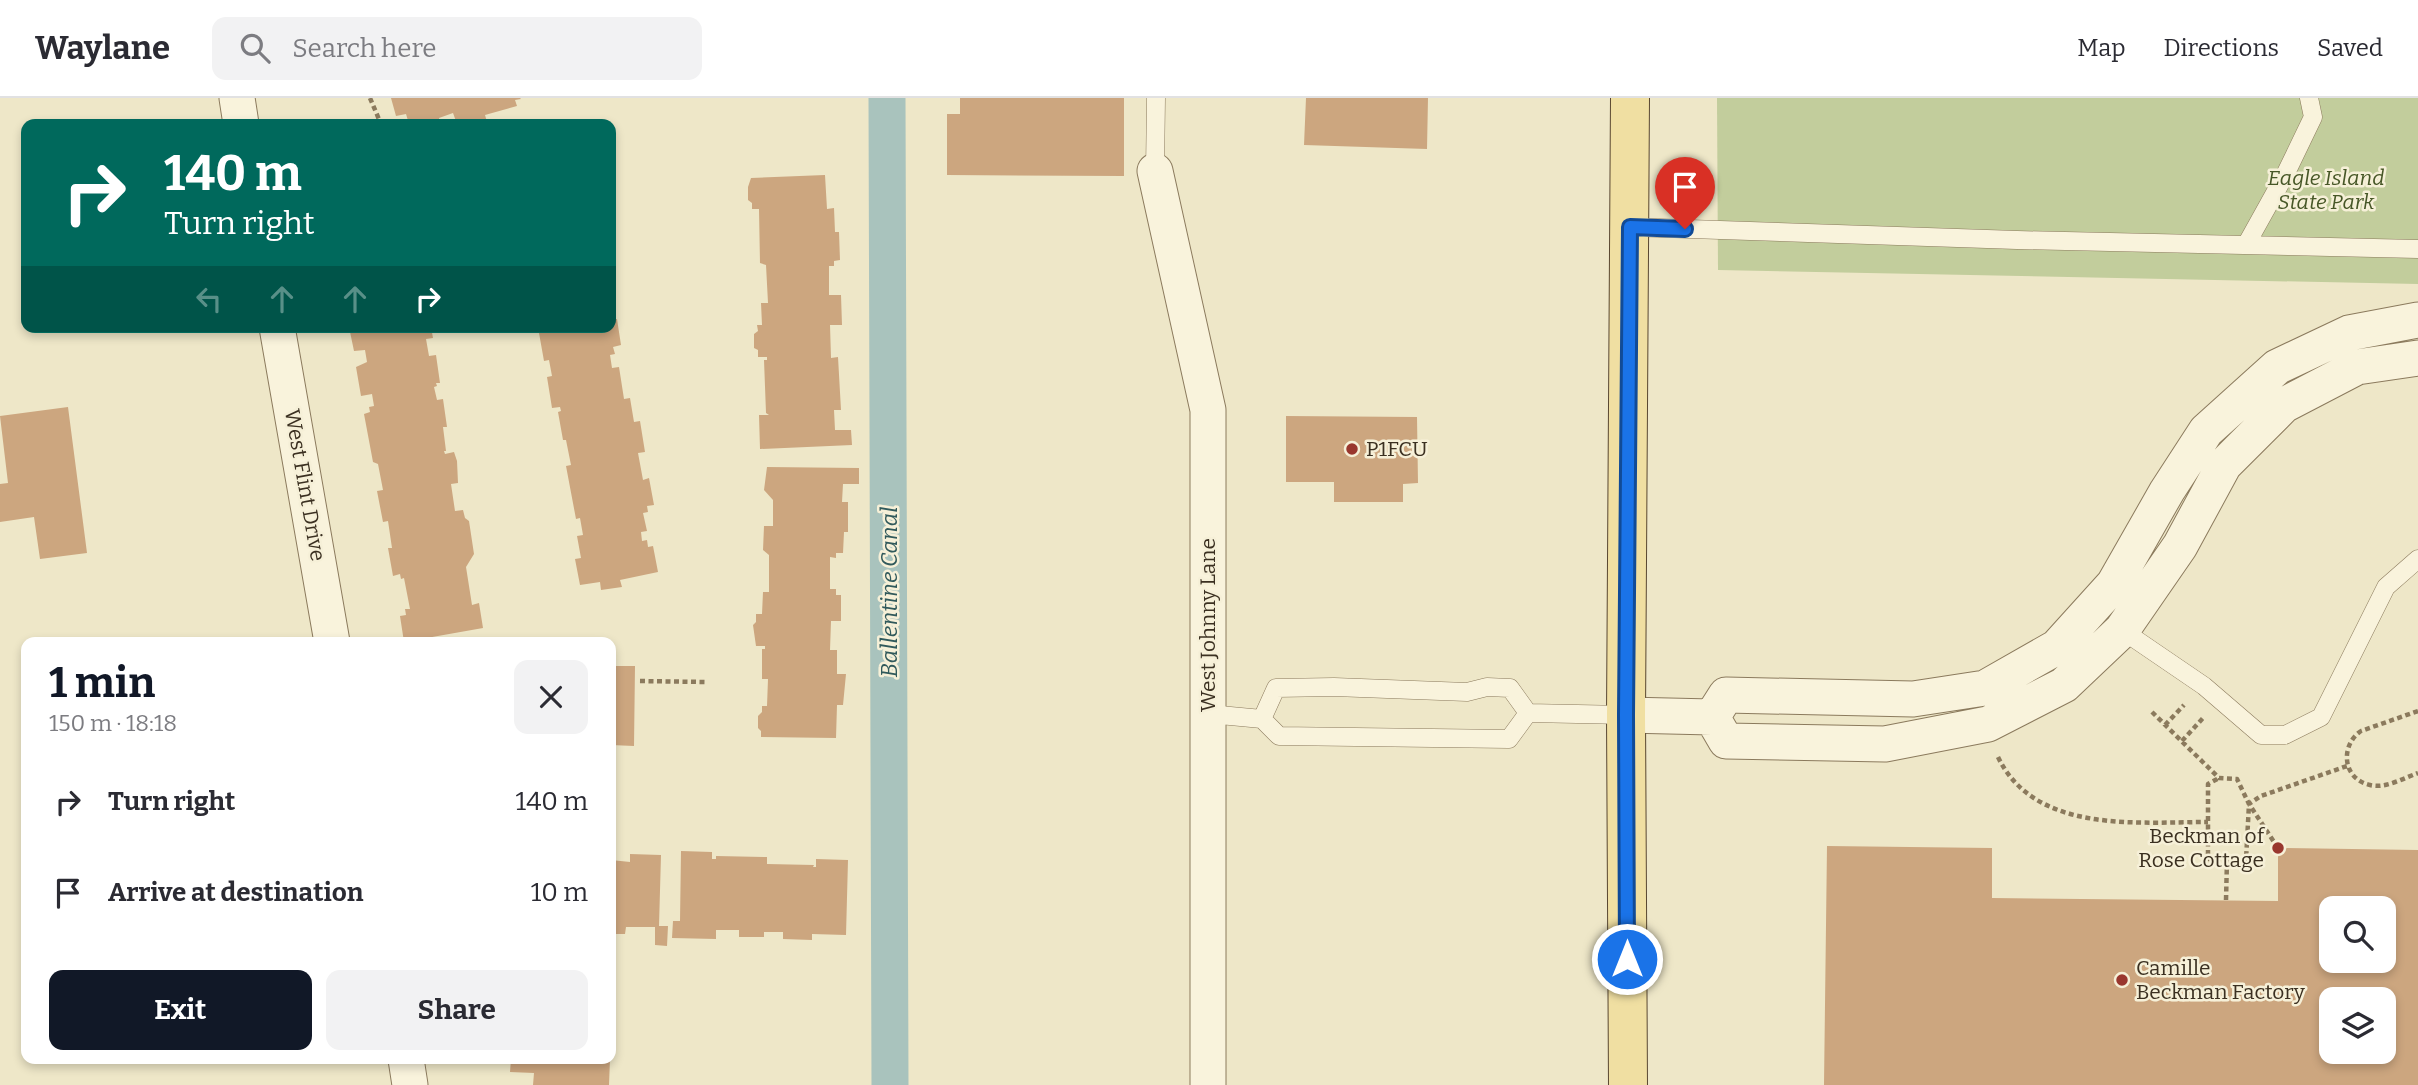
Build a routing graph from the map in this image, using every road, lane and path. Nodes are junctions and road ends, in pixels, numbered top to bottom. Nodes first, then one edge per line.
1 (237, 98) edge
2 (370, 98) edge
3 (1156, 98) edge
4 (1630, 98) edge
5 (2309, 98) edge
6 (240, 119) edge
7 (379, 119) edge
8 (1155, 171) joint
9 (1630, 227) junction
10 (2246, 244) junction
11 (2418, 249) edge
12 (2418, 320) edge
13 (278, 333) edge
14 (2418, 358) edge
15 (2418, 559) edge
16 (2091, 609) junction
17 (2122, 630) junction
18 (331, 637) edge
19 (640, 681) dead end
20 (705, 682) dead end
21 (2418, 711) edge
22 (2152, 712) dead end
23 (1528, 713) junction
24 (1209, 714) junction
25 (1626, 715) junction
26 (1712, 717) junction
27 (1262, 719) junction
28 (1994, 748) dead end
29 (2347, 766) junction
30 (2418, 773) edge
31 (2219, 778) junction
32 (2249, 804) junction
33 (2208, 822) junction
34 (2278, 848) dead end
35 (2227, 860) junction
36 (2226, 900) dead end
37 (407, 1064) edge
38 (410, 1085) edge
39 (1208, 1085) edge
40 (1628, 1085) edge

1 - 6 street
2 - 7 path
3 - 8 lane
4 - 9 main road
5 - 10 lane
8 - 24 street, West Johnny Lane
9 - 10 lane
9 - 25 main road
10 - 11 lane
12 - 16 street
13 - 18 street, West Flint Drive
14 - 17 street
15 - 17 lane
16 - 17 lane
16 - 26 street
17 - 26 street
19 - 20 path
21 - 29 path
22 - 31 path
23 - 25 lane
23 - 27 lane
23 - 27 lane
24 - 27 lane
24 - 39 street, West Johnny Lane
25 - 26 street
25 - 40 main road
28 - 33 path
29 - 30 path
29 - 32 path
31 - 32 path
31 - 33 path
32 - 34 path
32 - 35 path
33 - 35 path
35 - 36 path
37 - 38 street

